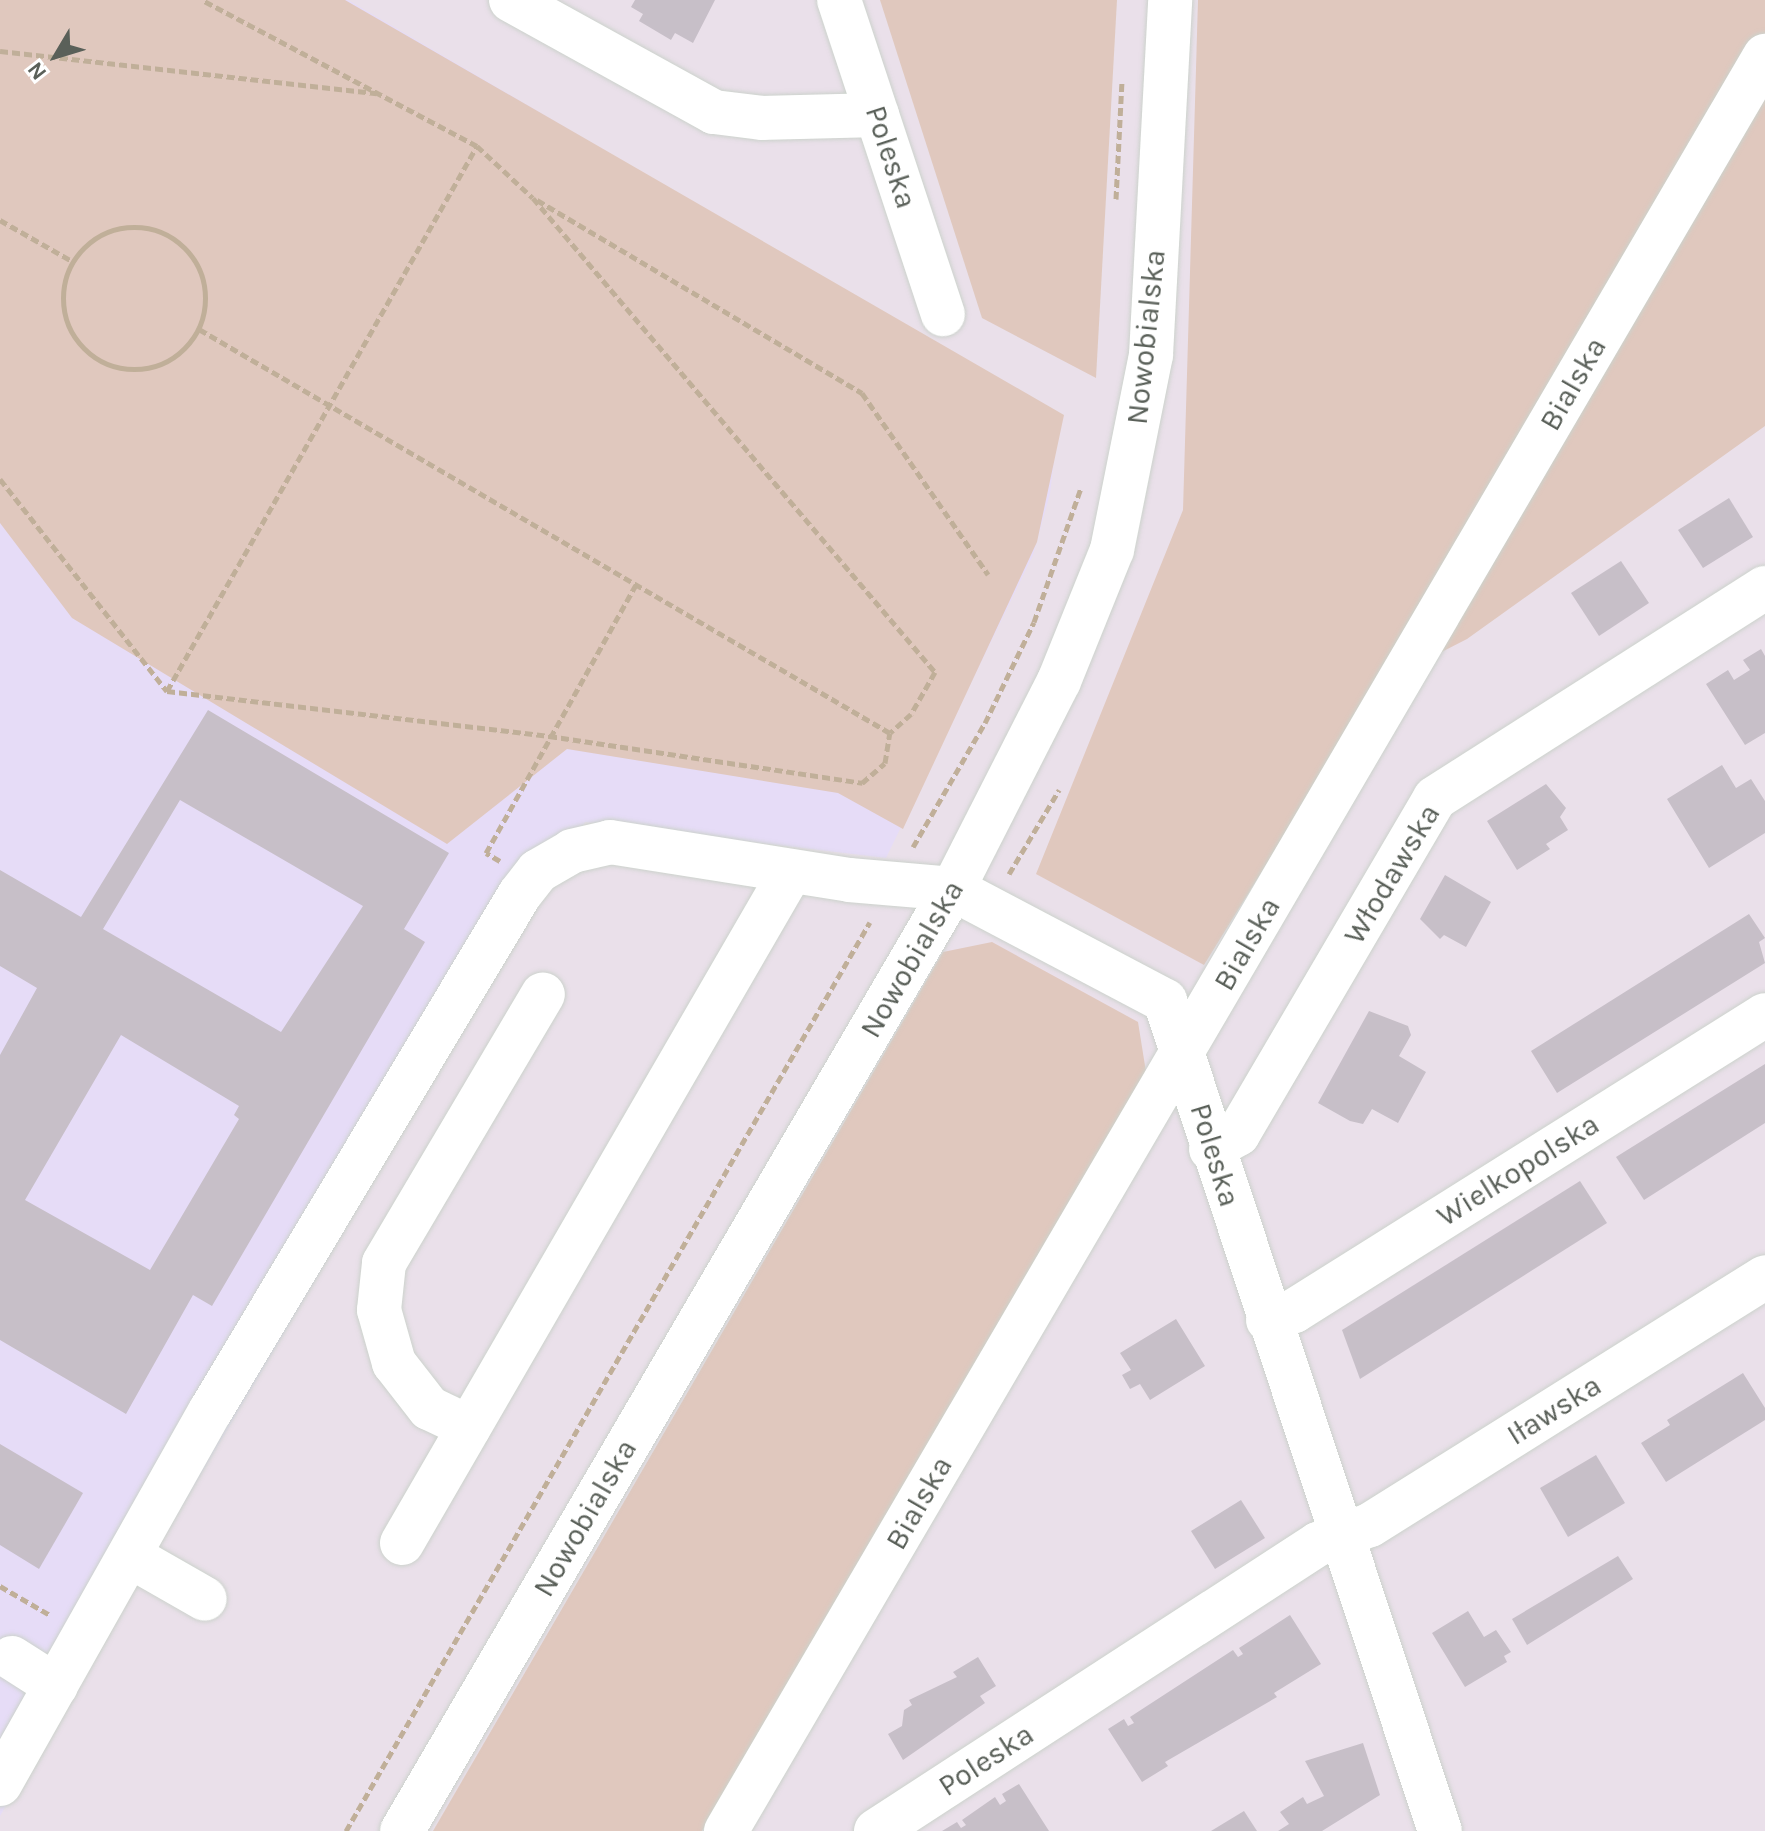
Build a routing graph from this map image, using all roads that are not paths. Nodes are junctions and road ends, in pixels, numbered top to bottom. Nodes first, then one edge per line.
1 (511, 0) edge
2 (839, 0) edge
3 (1170, 0) edge
4 (1765, 56) edge
5 (877, 115) junction
6 (943, 314) dead end
7 (1765, 588) edge
8 (791, 871) junction
9 (953, 889) junction
10 (543, 994) dead end
11 (1765, 1015) edge
12 (1183, 1052) junction
13 (1211, 1149) junction
14 (1765, 1277) edge
15 (1268, 1320) junction
16 (469, 1427) junction
17 (1340, 1536) junction
18 (402, 1543) dead end
19 (130, 1556) junction
20 (205, 1599) dead end
21 (5, 1655) edge
22 (56, 1686) junction
23 (0, 1784) edge
24 (402, 1831) edge
25 (726, 1831) edge
26 (876, 1831) edge
27 (1440, 1831) edge

1 - 5 street
2 - 5 street, Poleska
3 - 9 street, Nowobialska
4 - 12 street, Bialska
5 - 6 street, Poleska
7 - 13 street, Włodawska
8 - 9 street
8 - 16 street
8 - 19 street
9 - 12 street, Poleska
9 - 24 street, Nowobialska
10 - 16 street
11 - 15 street, Wielkopolska
12 - 13 street, Poleska
12 - 25 street, Bialska
13 - 15 street, Poleska
14 - 17 street, Iławska
15 - 17 street, Poleska
16 - 18 street
17 - 26 street, Poleska
17 - 27 street, Poleska
19 - 20 street
19 - 22 street
21 - 22 street
22 - 23 street

